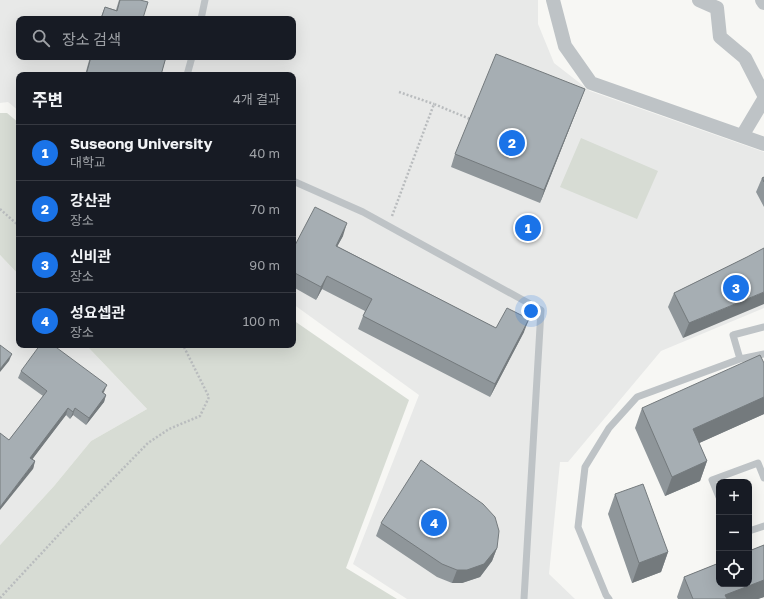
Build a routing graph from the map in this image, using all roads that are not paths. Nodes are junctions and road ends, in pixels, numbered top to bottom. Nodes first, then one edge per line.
1 (205, 0) edge
2 (699, 0) edge
3 (762, 0) edge
4 (555, 1) edge
5 (764, 3) edge
6 (202, 16) edge
7 (191, 60) edge
8 (188, 72) edge
9 (764, 95) edge
10 (764, 99) edge
11 (742, 136) junction
12 (764, 144) edge
13 (296, 182) edge
14 (764, 327) edge
15 (764, 354) edge
16 (740, 360) junction
17 (764, 478) edge
18 (716, 490) edge
19 (764, 526) edge
20 (752, 529) edge
21 (524, 599) edge
22 (609, 599) edge

1 - 6 lane
2 - 9 street
3 - 5 street
4 - 11 street
7 - 8 lane
10 - 11 street
11 - 12 street
13 - 21 lane
14 - 16 lane
15 - 16 lane
16 - 22 lane
17 - 18 lane
19 - 20 lane

